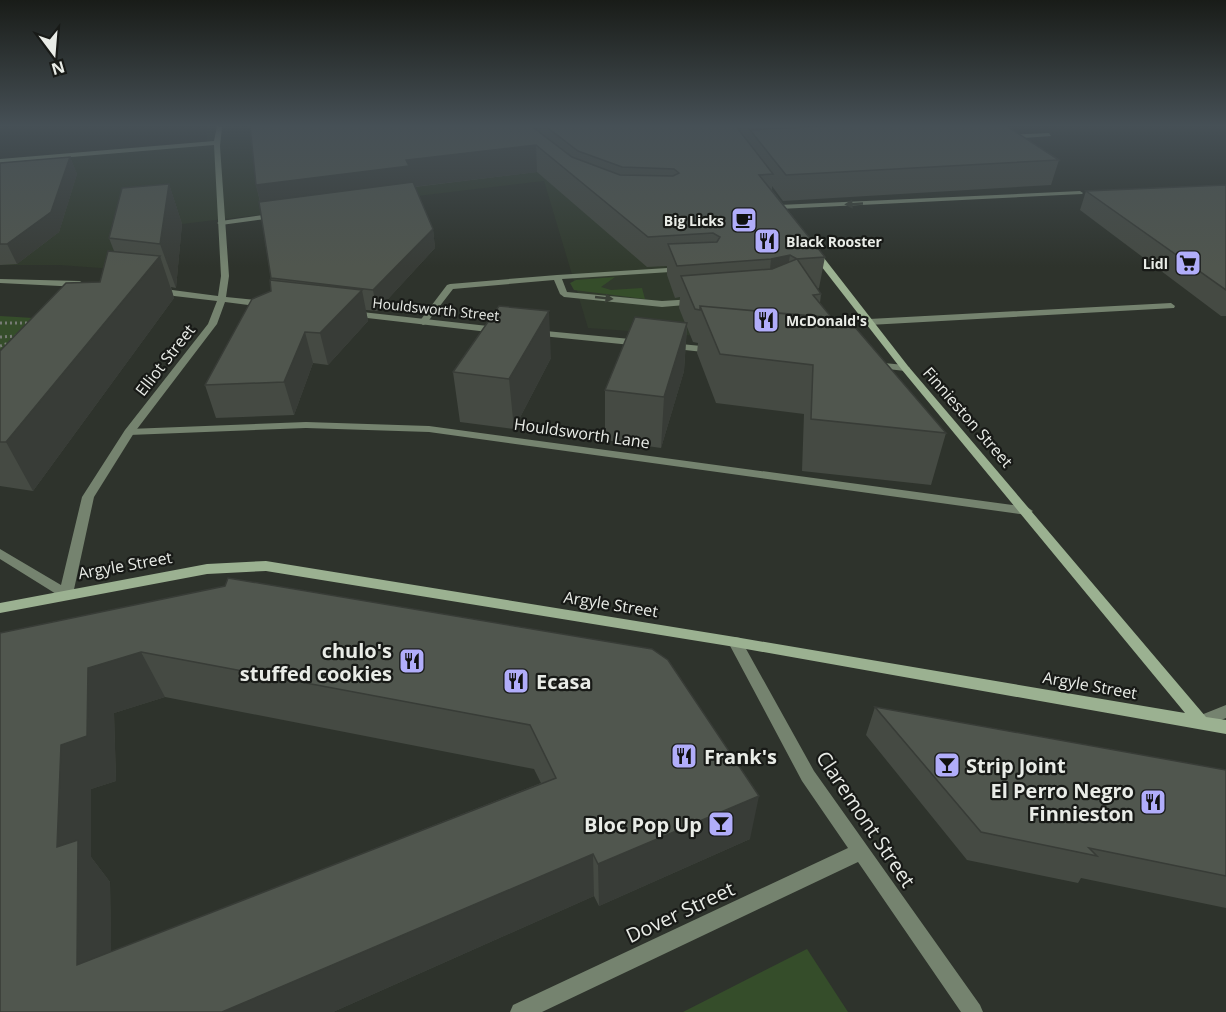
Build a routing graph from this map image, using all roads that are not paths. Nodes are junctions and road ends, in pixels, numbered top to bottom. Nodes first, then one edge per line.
1 (218, 172) edge
2 (1080, 193) dead end
3 (769, 194) edge
4 (779, 207) junction
5 (291, 214) edge
6 (792, 222) edge
7 (221, 223) junction
8 (809, 244) edge
9 (699, 268) edge
10 (557, 276) junction
11 (0, 282) edge
12 (89, 285) edge
13 (145, 289) edge
14 (222, 298) junction
15 (699, 301) edge
16 (281, 306) edge
17 (1171, 306) dead end
18 (340, 313) edge
19 (423, 322) junction
20 (869, 322) junction
21 (505, 330) edge
22 (528, 333) edge
23 (727, 351) edge
24 (857, 364) edge
25 (905, 368) junction
26 (129, 432) junction
27 (1027, 511) junction
28 (0, 553) edge
29 (66, 594) junction
30 (0, 608) edge
31 (735, 642) junction
32 (1226, 711) edge
33 (1201, 722) junction
34 (1226, 727) edge
35 (859, 852) junction
36 (520, 1012) edge
37 (973, 1012) edge

1 - 7 street, Elliot Street
2 -> 4 street
3 - 4 street
4 - 6 street
5 - 7 street
7 - 14 street, Elliot Street
8 - 20 street, Finnieston Street
9 - 10 street
10 -> 15 street
10 - 19 street
11 - 12 street
13 - 14 street
14 - 16 street
14 - 26 street, Elliot Street
17 - 20 street
18 - 19 street, Houldsworth Street
19 - 21 street, Houldsworth Street
20 - 25 street, Finnieston Street
22 - 23 street
24 - 25 street
25 - 27 street, Finnieston Street
26 - 27 street, Houldsworth Lane
26 - 29 street, Elliot Street
27 - 33 street, Finnieston Street
28 - 29 street, Argyle Street
29 - 30 street
29 - 31 street, Argyle Street
31 - 33 street, Argyle Street
31 - 35 street, Claremont Street
32 - 33 street
33 - 34 street, Argyle Street
35 - 36 street, Dover Street
35 - 37 street, Claremont Street

